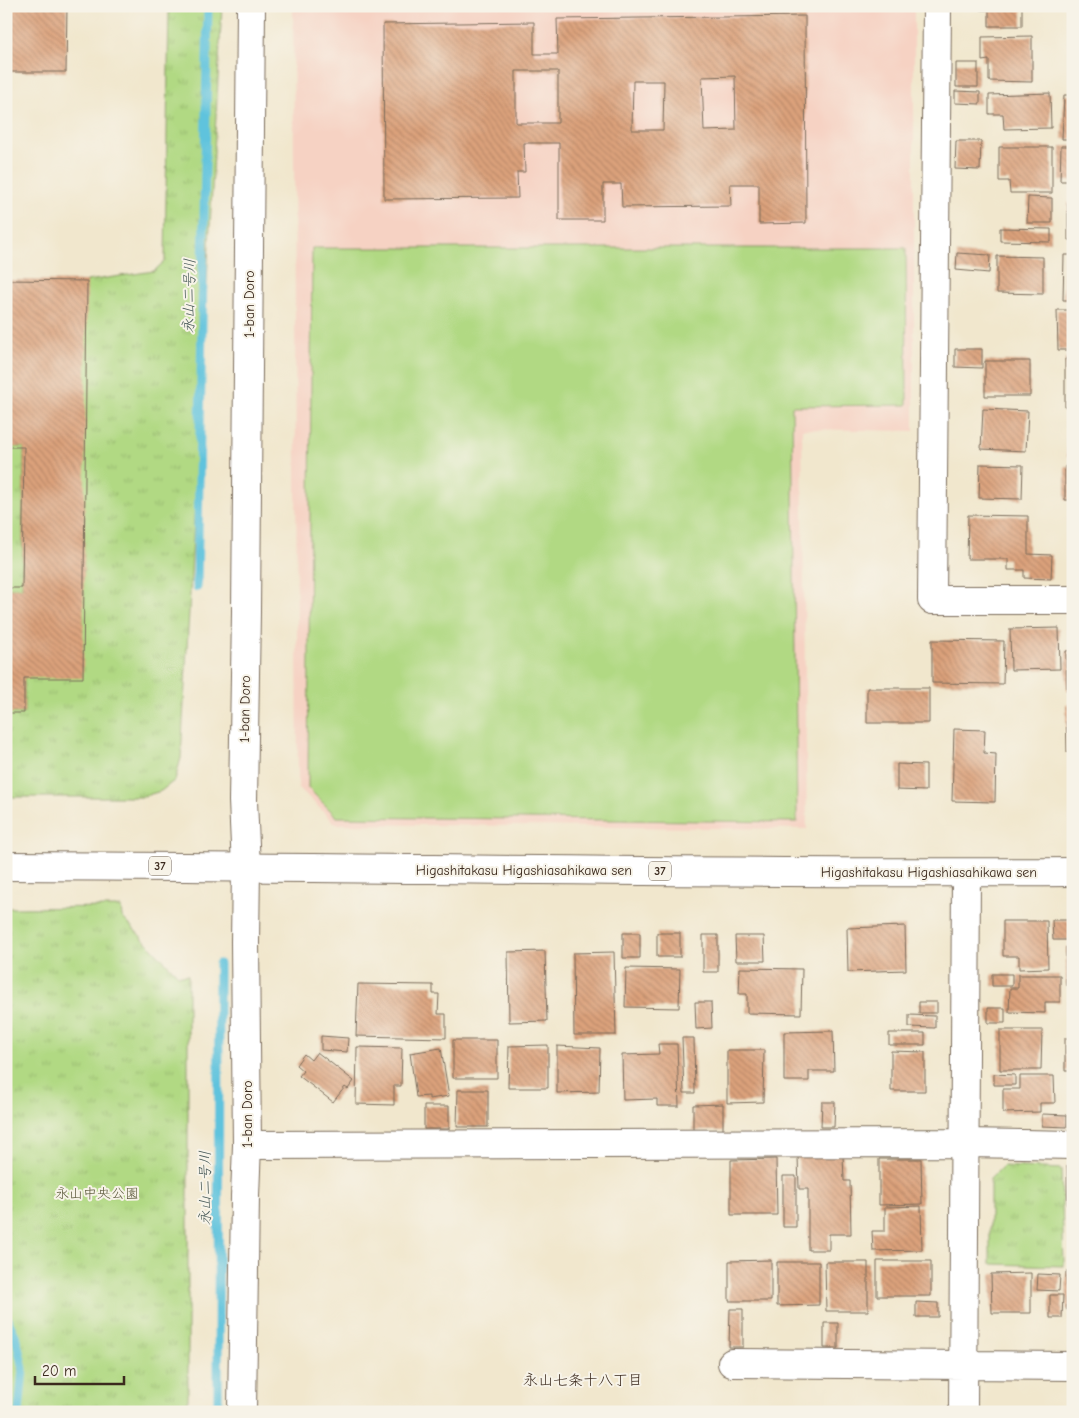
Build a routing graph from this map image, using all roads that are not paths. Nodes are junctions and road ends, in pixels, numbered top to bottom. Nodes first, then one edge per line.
1 (251, 6) edge
2 (937, 6) edge
3 (1073, 600) edge
4 (6, 866) edge
5 (246, 867) junction
6 (1073, 872) edge
7 (966, 873) junction
8 (965, 1143) junction
9 (247, 1145) junction
10 (1073, 1145) edge
11 (732, 1363) dead end
12 (963, 1365) junction
13 (1073, 1366) edge
14 (242, 1412) edge
15 (963, 1412) edge

1 - 5 street, 1-ban Doro
2 - 3 street
4 - 5 street, Higashitakasu Higashiasahikawa sen / 37
5 - 7 street, Higashitakasu Higashiasahikawa sen / 37
5 - 9 street, 1-ban Doro
6 - 7 street, Higashitakasu Higashiasahikawa sen / 37
7 - 8 street
8 - 9 street
8 - 10 street
8 - 12 street
9 - 14 street, 1-ban Doro
11 - 12 street
12 - 13 street
12 - 15 street

